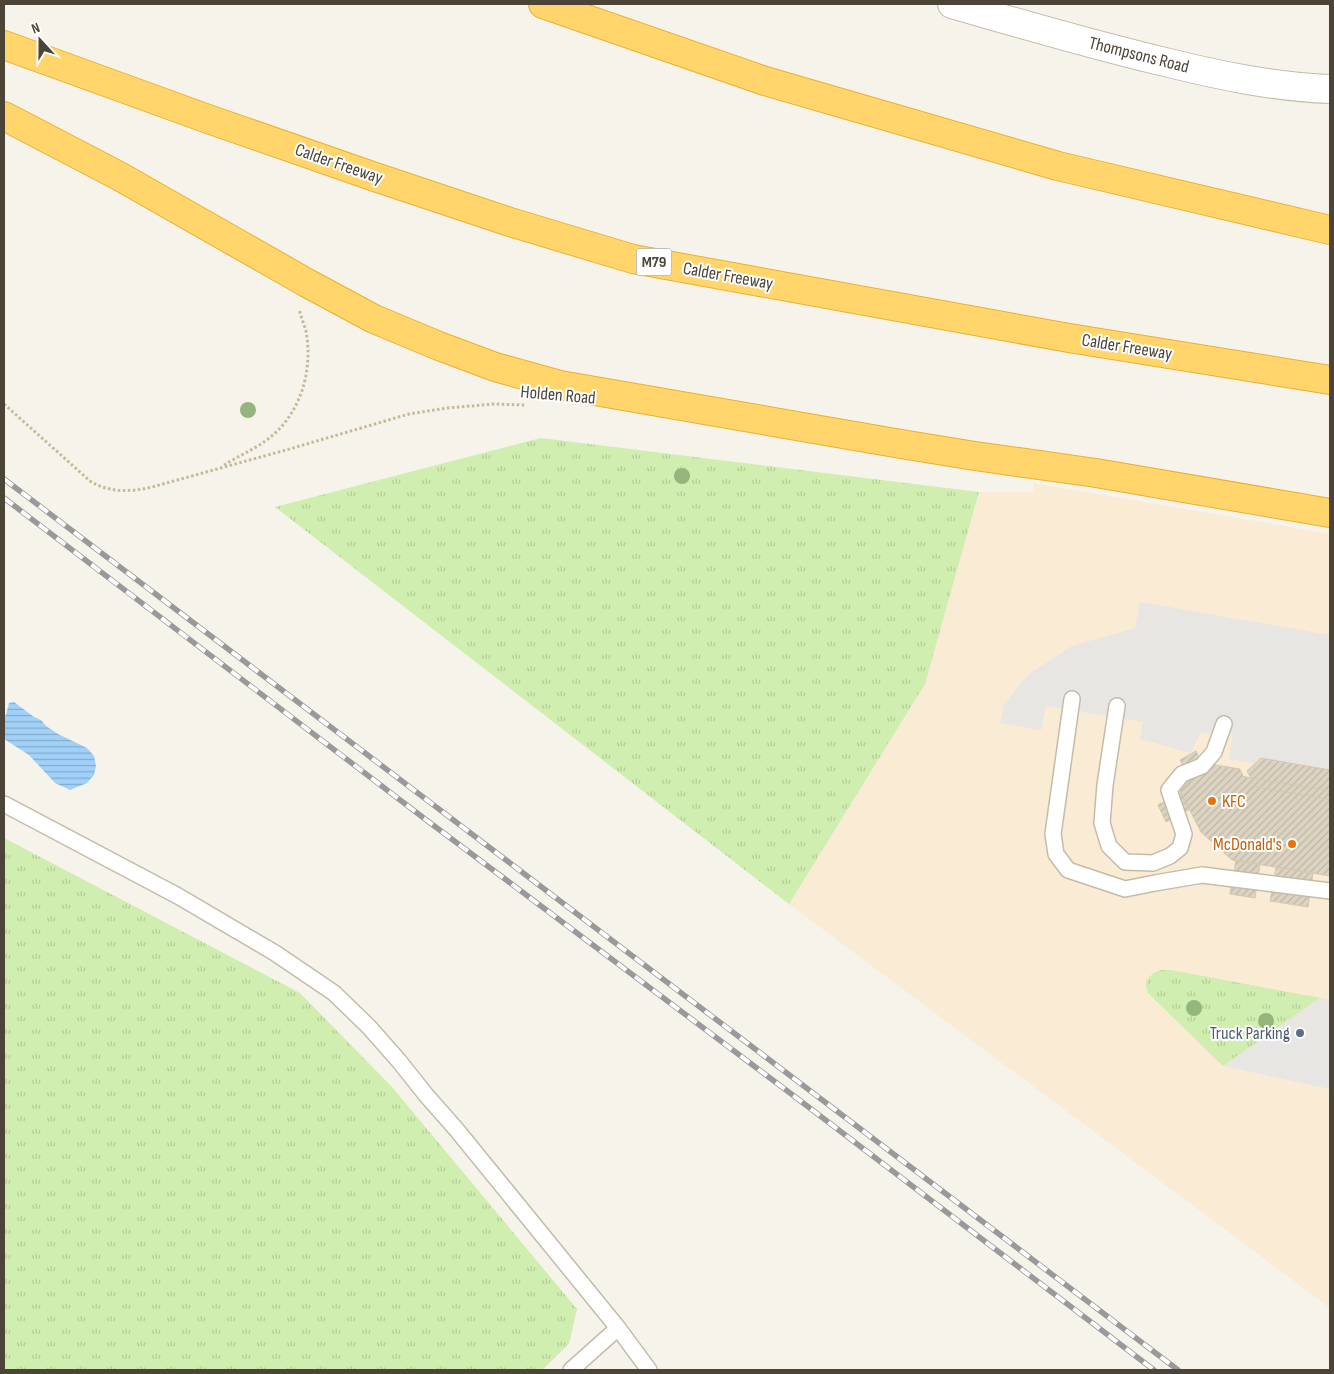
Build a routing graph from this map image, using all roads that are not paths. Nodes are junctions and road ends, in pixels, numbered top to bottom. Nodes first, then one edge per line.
1 (543, 4) edge
2 (952, 4) edge
3 (4, 45) edge
4 (1330, 89) edge
5 (4, 116) edge
6 (1330, 230) edge
7 (1330, 380) edge
8 (1330, 513) edge
9 (1072, 699) dead end
10 (1117, 706) dead end
11 (1224, 724) dead end
12 (4, 804) edge
13 (1330, 891) edge
14 (618, 1328) junction
15 (571, 1370) edge
16 (650, 1370) edge

1 - 6 highway
2 - 4 street, Thompsons Road
3 - 7 highway, Calder Freeway / M79
5 - 8 highway
9 - 13 lane
10 - 11 lane
12 - 14 lane
14 - 15 lane
14 - 16 lane

